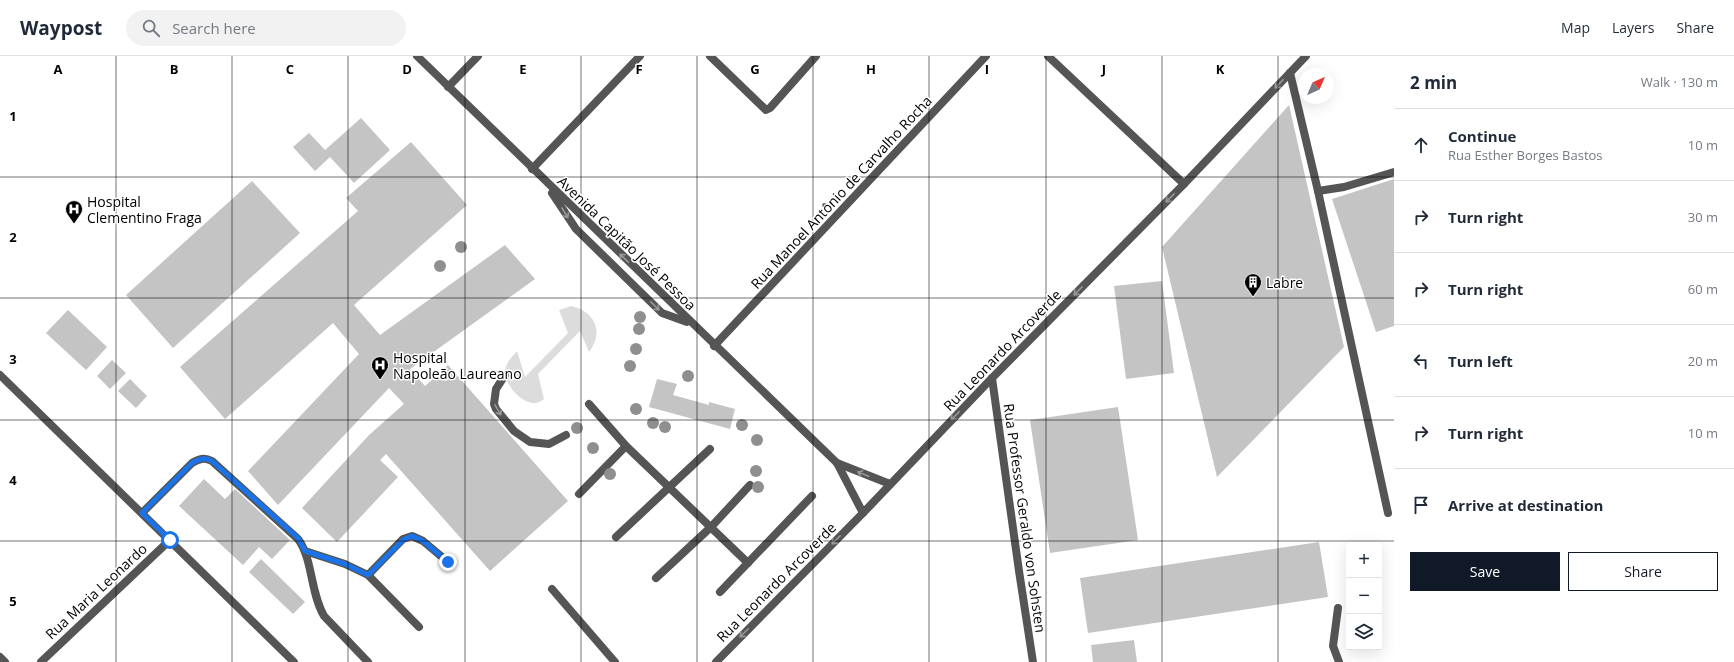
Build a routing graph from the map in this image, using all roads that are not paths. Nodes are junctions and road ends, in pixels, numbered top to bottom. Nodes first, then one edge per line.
1 (417, 56) edge
2 (478, 56) edge
3 (640, 56) edge
4 (710, 56) edge
5 (816, 56) edge
6 (986, 56) edge
7 (1048, 56) edge
8 (1306, 56) edge
9 (1290, 73) junction
10 (448, 87) junction
11 (532, 169) junction
12 (1394, 172) edge
13 (544, 180) junction
14 (1184, 184) junction
15 (1318, 191) junction
16 (692, 324) junction
17 (714, 346) junction
18 (0, 375) edge
19 (505, 375) dead end
20 (992, 378) junction
21 (589, 404) dead end
22 (566, 435) dead end
23 (626, 446) junction
24 (710, 449) dead end
25 (836, 463) junction
26 (890, 484) junction
27 (750, 485) dead end
28 (670, 488) junction
29 (580, 494) dead end
30 (812, 496) dead end
31 (142, 513) junction
32 (863, 513) junction
33 (1388, 513) dead end
34 (711, 527) junction
35 (616, 537) dead end
36 (170, 540) junction
37 (305, 551) junction
38 (448, 562) dead end
39 (748, 563) junction
40 (368, 575) junction
41 (656, 578) dead end
42 (552, 589) dead end
43 (720, 592) dead end
44 (1338, 608) dead end
45 (419, 627) dead end
46 (0, 657) edge
47 (5, 662) edge
48 (41, 662) edge
49 (294, 662) edge
50 (368, 662) edge
51 (615, 662) edge
52 (716, 662) edge
53 (1033, 662) edge
54 (1339, 662) edge

1 - 10 street, Avenida Capitão José Pessoa
2 - 10 street
3 - 11 street
4 - 5 street
6 - 17 street, Rua Manoel Antônio de Carvalho Rocha
7 - 14 street
8 - 9 street, Rua Leonardo Arcoverde
9 -> 14 street, Rua Leonardo Arcoverde
9 - 15 street
10 - 11 street, Avenida Capitão José Pessoa
11 - 13 street, Avenida Capitão José Pessoa
12 - 15 street
16 -> 13 street, Avenida Capitão José Pessoa
13 -> 16 street, Avenida Capitão José Pessoa
14 -> 20 street, Rua Leonardo Arcoverde
15 - 33 street
16 - 17 street, Avenida Capitão José Pessoa
17 - 25 street, Avenida Capitão José Pessoa
18 - 31 street
19 -> 22 street
20 -> 26 street, Rua Leonardo Arcoverde
20 - 53 street, Rua Professor Geraldo von Sohsten
21 - 23 street
23 - 28 street
23 - 29 street
24 - 28 street
26 -> 25 street, Avenida Capitão José Pessoa
25 - 32 street, Avenida Capitão José Pessoa
26 - 32 street, Rua Leonardo Arcoverde
27 - 34 street
28 - 34 street
28 - 35 street
30 - 39 street
31 - 36 street
31 - 37 street
32 -> 52 street, Rua Leonardo Arcoverde
34 - 39 street
34 - 41 street
36 - 48 street, Rua Maria Leonardo
36 - 49 street
37 - 40 street
37 - 50 street
38 - 40 street
39 - 43 street
40 - 45 street
42 - 51 street
44 - 54 street
46 - 47 street

